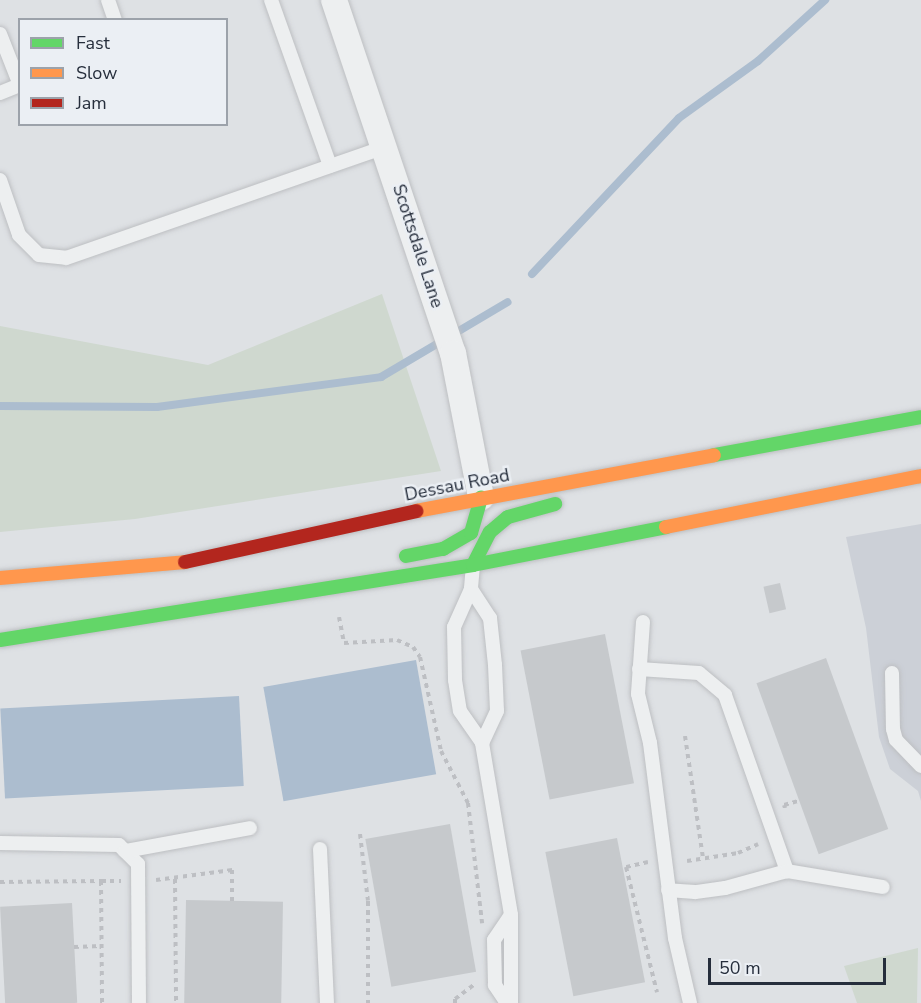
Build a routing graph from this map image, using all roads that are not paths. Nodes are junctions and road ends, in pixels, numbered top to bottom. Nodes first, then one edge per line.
1 (108, 0) edge
2 (271, 0) edge
3 (334, 0) edge
4 (114, 18) edge
5 (0, 34) edge
6 (18, 80) edge
7 (18, 86) edge
8 (0, 93) edge
9 (385, 147) junction
10 (330, 166) junction
11 (0, 180) edge
12 (921, 417) edge
13 (613, 473) junction
14 (921, 476) edge
15 (480, 497) junction
16 (386, 560) dead end
17 (473, 565) junction
18 (355, 570) dead end
19 (0, 578) edge
20 (24, 578) junction
21 (330, 587) junction
22 (471, 589) junction
23 (0, 595) edge
24 (643, 622) dead end
25 (0, 640) edge
26 (639, 669) junction
27 (892, 673) dead end
28 (482, 743) junction
29 (921, 766) edge
30 (249, 828) dead end
31 (0, 843) edge
32 (320, 849) dead end
33 (125, 850) junction
34 (787, 871) junction
35 (883, 887) dead end
36 (668, 890) junction
37 (140, 1003) edge
38 (327, 1003) edge
39 (509, 1003) edge
40 (690, 1003) edge

1 - 4 lane
2 - 10 lane
3 - 9 street, Scottsdale Lane
5 - 6 lane
7 - 8 lane
9 - 10 lane
9 - 15 street, Scottsdale Lane
10 - 11 lane
12 - 13 main road, Dessau Road
13 - 15 main road, Dessau Road
13 - 17 main road
14 - 17 main road
15 - 16 main road
15 - 20 main road, Dessau Road
17 - 21 main road
17 - 22 lane
18 - 21 main road
19 - 20 main road, Dessau Road
20 - 23 main road
21 - 25 main road
22 - 28 lane
22 - 28 lane
24 - 26 lane
26 - 34 lane
26 - 36 lane
27 - 29 lane
28 - 39 lane
30 - 33 lane
31 - 33 lane
32 - 38 lane
33 - 37 lane
34 - 35 lane
34 - 36 lane
36 - 40 lane

